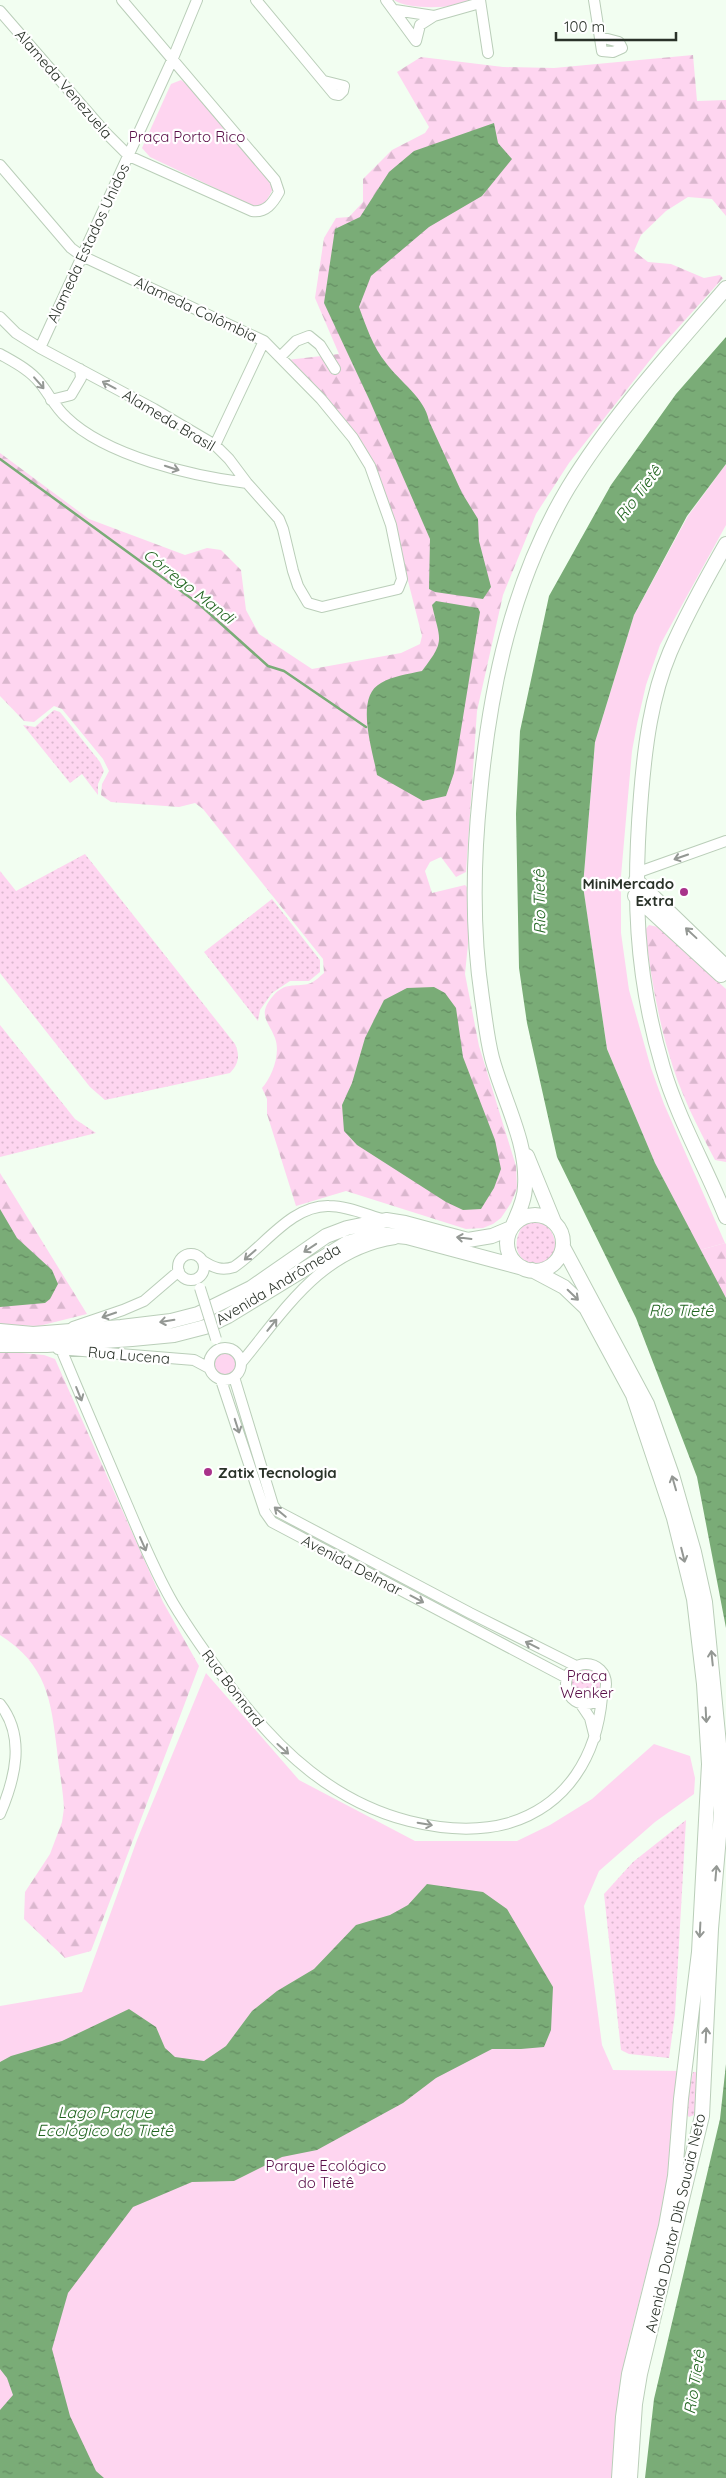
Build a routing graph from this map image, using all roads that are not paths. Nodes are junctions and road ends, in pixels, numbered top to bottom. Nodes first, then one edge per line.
1 (122, 0) edge
2 (197, 0) edge
3 (256, 0) edge
4 (386, 0) edge
5 (594, 0) edge
6 (480, 2) edge
7 (395, 10) junction
8 (0, 11) edge
9 (434, 16) junction
10 (600, 37) dead end
11 (488, 53) dead end
12 (173, 58) junction
13 (324, 81) dead end
14 (129, 156) junction
15 (0, 165) edge
16 (82, 256) junction
17 (726, 288) edge
18 (0, 316) edge
19 (264, 341) junction
20 (40, 348) junction
21 (0, 354) edge
22 (280, 357) junction
23 (335, 368) dead end
24 (80, 369) junction
25 (51, 400) junction
26 (215, 445) junction
27 (246, 483) junction
28 (726, 544) edge
29 (398, 588) joint
30 (726, 841) edge
31 (636, 876) junction
32 (635, 896) junction
33 (653, 905) junction
34 (663, 922) junction
35 (636, 929) junction
36 (726, 967) edge
37 (726, 975) edge
38 (520, 1143) junction
39 (726, 1217) edge
40 (386, 1220) junction
41 (554, 1222) junction
42 (512, 1227) junction
43 (407, 1237) junction
44 (563, 1247) junction
45 (203, 1261) junction
46 (527, 1269) junction
47 (179, 1271) junction
48 (199, 1283) junction
49 (0, 1331) edge
50 (58, 1332) junction
51 (218, 1343) junction
52 (0, 1344) edge
53 (54, 1347) junction
54 (241, 1363) junction
55 (208, 1368) junction
56 (234, 1377) junction
57 (221, 1380) junction
58 (576, 1666) junction
59 (567, 1678) junction
60 (602, 1697) junction
61 (580, 1703) junction
62 (0, 1704) edge
63 (595, 1738) junction
64 (0, 1814) edge
65 (686, 2064) junction
66 (705, 2069) junction
67 (680, 2114) junction
68 (702, 2116) junction
69 (619, 2478) edge
70 (630, 2478) edge

1 - 12 street
2 - 12 street, Alameda Estados Unidos
3 - 13 street
4 - 7 street
5 - 10 street
6 - 9 street
6 - 11 street
7 - 9 street
7 - 9 street
8 - 14 street, Alameda Venezuela
12 - 14 street, Alameda Estados Unidos
12 - 14 street
14 - 16 street, Alameda Estados Unidos
15 - 16 street, Alameda Colômbia
16 - 19 street, Alameda Colômbia
16 - 20 street, Alameda Estados Unidos
17 - 38 main road
18 - 20 street, Alameda Brasil
19 - 22 street, Alameda Colômbia
19 - 26 street
20 - 24 street, Alameda Brasil
21 -> 25 street, Alameda Brasil
22 - 23 street
22 - 29 street, Alameda Colômbia
24 - 25 street
26 -> 24 street, Alameda Brasil
25 -> 27 street, Alameda Brasil
26 - 27 street, Alameda Brasil
27 - 29 street, Alameda Brasil
28 - 31 main road
30 -> 31 street
31 - 32 main road
31 - 33 main road
32 - 33 main road
32 - 35 main road
33 - 34 main road
36 -> 33 main road
34 - 35 main road
34 - 37 main road
35 - 39 main road
38 - 41 main road
38 - 42 main road
42 -> 40 main road, Avenida Andrômeda
40 -> 45 street
40 -> 50 main road, Avenida Andrômeda
41 - 42 main road
41 - 44 main road
42 - 46 main road
43 - 46 main road, Avenida Andrômeda
43 - 53 main road, Avenida Andrômeda
54 -> 43 street
44 - 46 main road
66 -> 44 main road, Avenida Doutor Dib Sauaia Neto
45 - 47 street
45 - 48 street
46 -> 65 main road, Avenida Doutor Dib Sauaia Neto
47 - 48 street
47 -> 50 street
48 - 51 street, bridge
49 - 50 main road, Avenida Andrômeda
51 - 54 street
51 - 55 street
52 - 53 main road, Avenida Andrômeda
53 - 55 street, Rua Lucena
53 -> 63 street, Rua Bonnard
54 - 56 street
55 - 57 street
56 - 57 street
58 -> 56 street, Avenida Delmar
57 -> 59 street, Avenida Delmar
58 - 59 street
58 - 60 street
59 - 61 street
60 - 61 street
60 - 63 street, Rua Bonnard
61 - 63 street
62 - 64 street
65 - 66 main road
65 - 67 main road, Avenida Doutor Dib Sauaia Neto
66 - 68 main road, Avenida Doutor Dib Sauaia Neto
67 - 68 main road
67 - 69 main road, Avenida Doutor Dib Sauaia Neto
68 - 70 main road, Avenida Doutor Dib Sauaia Neto

